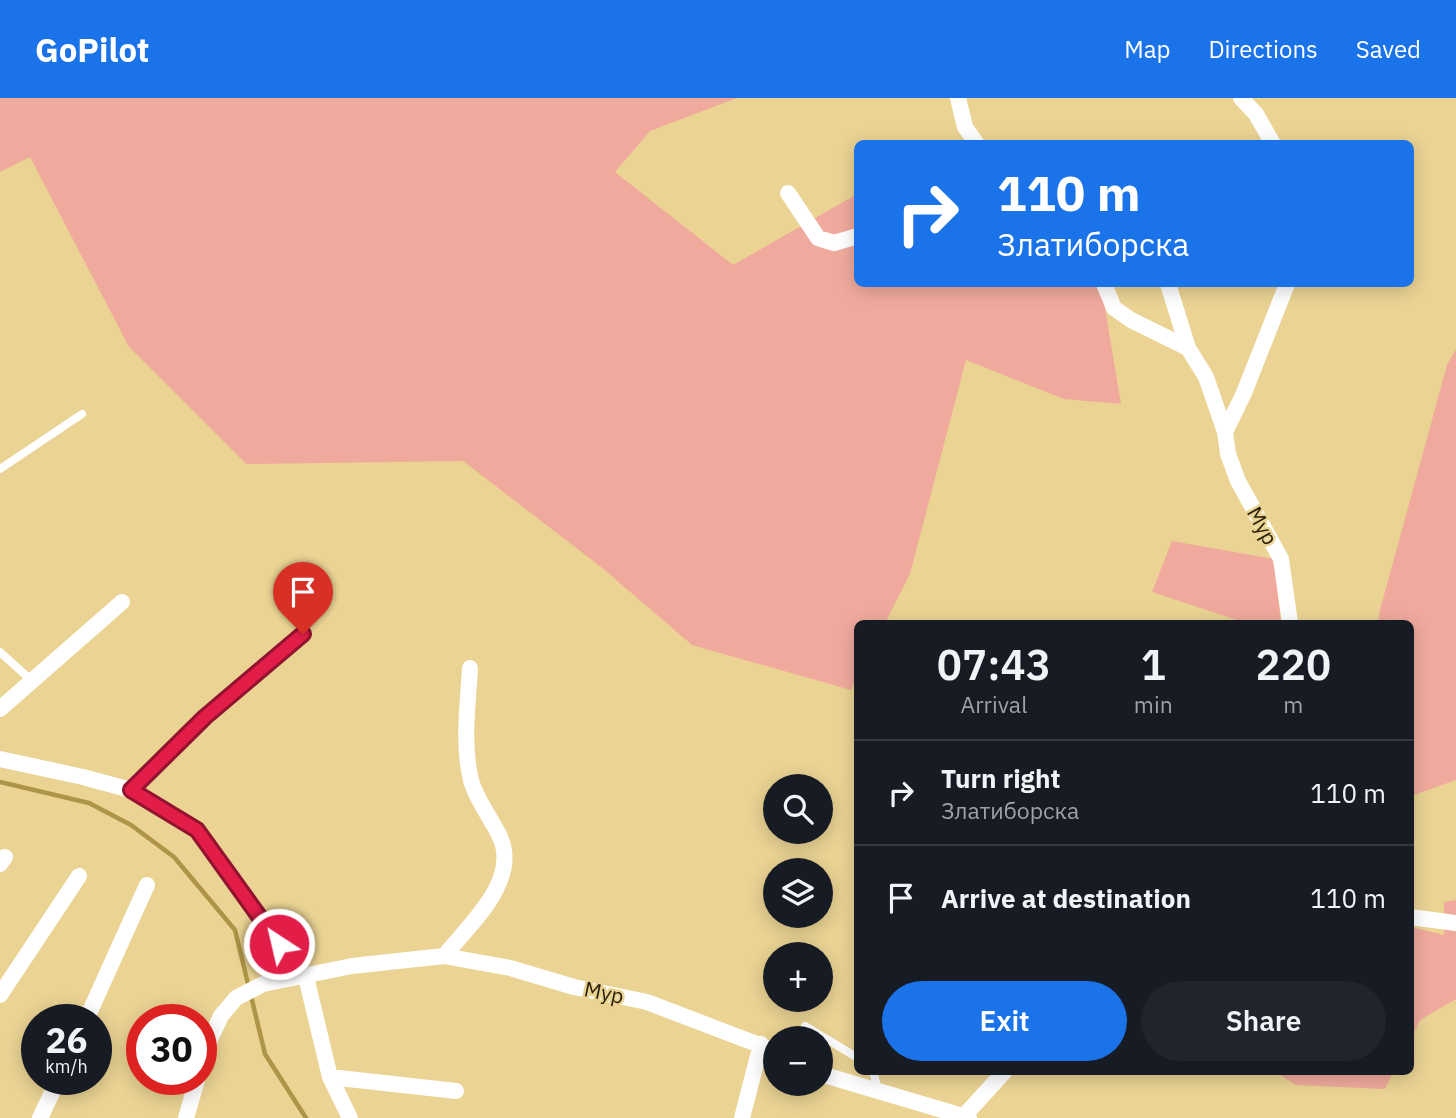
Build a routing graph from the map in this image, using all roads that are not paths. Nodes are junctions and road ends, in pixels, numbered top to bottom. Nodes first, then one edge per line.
1 (958, 98) edge
2 (1241, 98) edge
3 (974, 140) edge
4 (1271, 140) edge
5 (788, 193) dead end
6 (854, 237) edge
7 (1105, 287) edge
8 (1169, 287) edge
9 (1286, 287) edge
10 (1188, 348) junction
11 (82, 414) dead end
12 (1225, 432) junction
13 (0, 468) edge
14 (122, 602) dead end
15 (1290, 620) edge
16 (303, 634) dead end
17 (0, 652) edge
18 (470, 668) dead end
19 (32, 681) junction
20 (0, 709) edge
21 (0, 760) edge
22 (131, 790) junction
23 (79, 876) dead end
24 (147, 885) dead end
25 (1414, 917) edge
26 (1456, 923) edge
27 (444, 956) junction
28 (306, 977) junction
29 (0, 995) edge
30 (93, 1004) edge
31 (217, 1024) edge
32 (833, 1043) edge
33 (763, 1045) edge
34 (854, 1056) edge
35 (763, 1061) edge
36 (872, 1075) edge
37 (1002, 1075) edge
38 (330, 1077) junction
39 (833, 1078) edge
40 (456, 1091) dead end
41 (878, 1091) junction
42 (51, 1095) edge
43 (194, 1095) edge
44 (191, 1116) edge
45 (967, 1117) edge
46 (40, 1118) edge
47 (350, 1118) edge
48 (742, 1118) edge

1 - 3 street
2 - 4 street
5 - 6 street
7 - 10 street
8 - 10 street, Мур
9 - 12 street
10 - 12 street, Мур
11 - 13 lane
12 - 15 street, Мур
14 - 19 street
16 - 22 lane
17 - 19 lane
18 - 27 street
19 - 20 street
21 - 22 street
22 - 28 street
23 - 29 street
24 - 30 street
25 - 26 street
27 - 28 street, Мур
27 - 33 street, Мур
28 - 31 street, Мур
28 - 38 street
32 - 34 lane
35 - 48 street, Мур
36 - 41 lane
37 - 45 street
38 - 40 street
38 - 47 street
39 - 41 street
41 - 45 street
42 - 46 street
43 - 44 street

